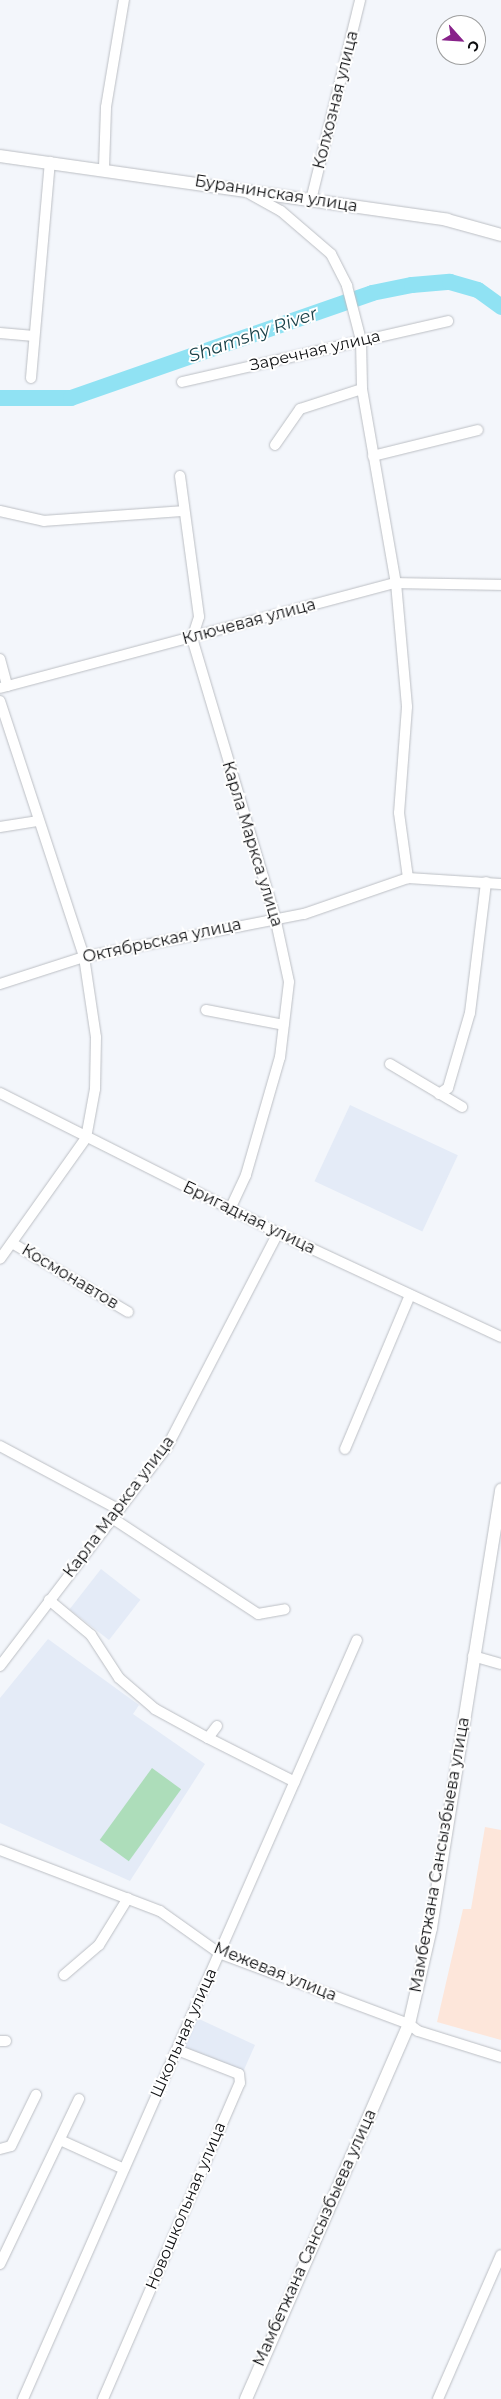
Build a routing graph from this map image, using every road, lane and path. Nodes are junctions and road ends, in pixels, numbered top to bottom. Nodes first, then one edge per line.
1 (124, 0) edge
2 (360, 0) edge
3 (0, 156) edge
4 (50, 162) junction
5 (104, 168) junction
6 (238, 187) junction
7 (311, 200) junction
8 (501, 235) edge
9 (448, 321) dead end
10 (0, 333) edge
11 (34, 336) junction
12 (361, 340) junction
13 (31, 378) dead end
14 (182, 382) dead end
15 (362, 390) junction
16 (478, 430) dead end
17 (275, 445) dead end
18 (373, 456) junction
19 (180, 476) dead end
20 (0, 511) edge
21 (184, 511) junction
22 (396, 583) junction
23 (501, 585) edge
24 (192, 638) junction
25 (0, 658) edge
26 (3, 687) edge
27 (0, 701) edge
28 (39, 821) junction
29 (0, 827) edge
30 (408, 878) junction
31 (486, 882) junction
32 (501, 884) edge
33 (275, 917) junction
34 (84, 957) junction
35 (0, 984) edge
36 (206, 1010) dead end
37 (284, 1025) junction
38 (390, 1064) dead end
39 (0, 1093) edge
40 (439, 1094) junction
41 (462, 1106) dead end
42 (86, 1138) junction
43 (230, 1209) junction
44 (278, 1233) junction
45 (4, 1251) edge
46 (410, 1295) junction
47 (128, 1312) dead end
48 (501, 1337) edge
49 (0, 1446) edge
50 (345, 1449) dead end
51 (501, 1490) edge
52 (118, 1509) junction
53 (112, 1518) junction
54 (498, 1529) edge
55 (50, 1600) junction
56 (285, 1609) dead end
57 (357, 1640) dead end
58 (473, 1656) junction
59 (501, 1664) edge
60 (0, 1666) edge
61 (217, 1726) dead end
62 (208, 1738) junction
63 (295, 1782) junction
64 (0, 1850) edge
65 (128, 1898) junction
66 (220, 1953) junction
67 (64, 1975) dead end
68 (409, 2024) junction
69 (177, 2050) junction
70 (501, 2057) edge
71 (36, 2095) dead end
72 (78, 2099) dead end
73 (60, 2140) junction
74 (0, 2149) edge
75 (124, 2168) junction
76 (501, 2255) edge
77 (0, 2264) edge
78 (23, 2399) edge
79 (103, 2399) edge
80 (246, 2399) edge
81 (438, 2399) edge

1 - 5 street
2 - 7 street, Колхозная улица
3 - 4 main road, Буранинская улица
4 - 5 main road, Буранинская улица
4 - 11 street
5 - 6 main road, Буранинская улица
6 - 7 main road, Буранинская улица
6 - 12 street
7 - 8 main road, Буранинская улица
9 - 12 street, Заречная улица
10 - 11 street
11 - 13 street
12 - 14 street, Заречная улица
12 - 15 street
15 - 17 street
15 - 18 street
16 - 18 street
18 - 22 street
19 - 21 street
20 - 21 street
21 - 24 street
22 - 23 street, Ключевая улица
22 - 24 street, Ключевая улица
22 - 30 street
24 - 26 street, Ключевая улица
24 - 33 street, Карла Маркса улица
25 - 26 street
27 - 28 street
28 - 29 street
28 - 34 street
30 - 31 street, Октябрьская улица
30 - 33 street, Октябрьская улица
31 - 32 street, Октябрьская улица
31 - 40 street
33 - 34 street, Октябрьская улица
33 - 37 street, Карла Маркса улица
34 - 35 street, Октябрьская улица
34 - 42 street
36 - 37 street
37 - 43 street, Карла Маркса улица
38 - 40 street
39 - 42 street, Бригадная улица
40 - 41 street
42 - 43 street, Бригадная улица
42 - 45 street
43 - 44 street, Бригадная улица
44 - 46 street, Бригадная улица
44 - 52 street, Карла Маркса улица
45 - 47 street, Космонавтов
46 - 48 street, Бригадная улица
46 - 50 street
49 - 52 street
51 - 54 main road, Мамбетжана Сансызбыева улица
52 - 53 street, Карла Маркса улица
53 - 55 street, Карла Маркса улица
53 - 56 street
54 - 58 main road, Мамбетжана Сансызбыева улица
55 - 60 street, Карла Маркса улица
55 - 62 street
57 - 63 street, Школьная улица
58 - 59 street
58 - 68 main road, Мамбетжана Сансызбыева улица
61 - 62 street
62 - 63 street
63 - 66 street, Школьная улица
64 - 65 street, Межевая улица
65 - 66 street, Межевая улица
65 - 67 street
66 - 68 street, Межевая улица
66 - 69 street, Школьная улица
68 - 70 street, Межевая улица
68 - 80 main road, Мамбетжана Сансызбыева улица
69 - 75 street, Школьная улица
69 - 79 street, Новошкольная улица
71 - 74 street
72 - 73 street
73 - 75 street
73 - 77 street
75 - 78 street, Школьная улица
76 - 81 street

